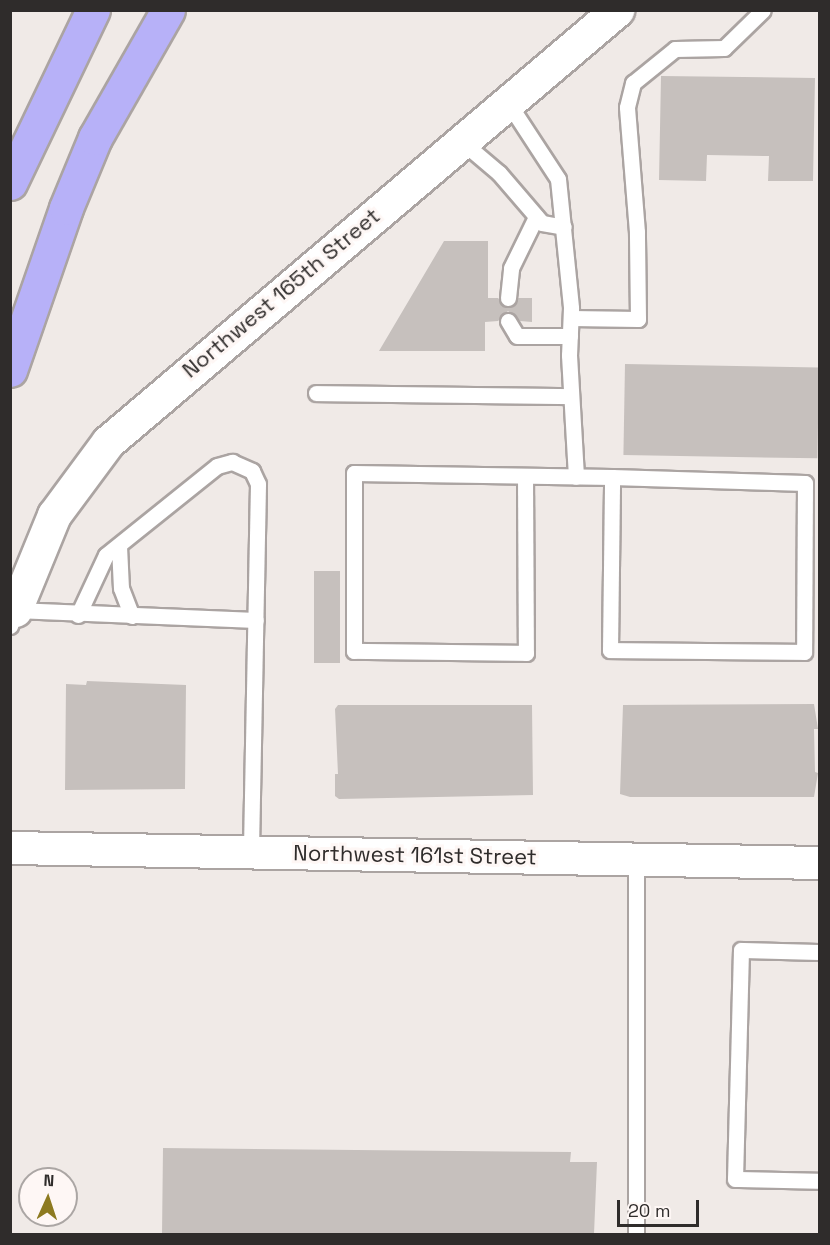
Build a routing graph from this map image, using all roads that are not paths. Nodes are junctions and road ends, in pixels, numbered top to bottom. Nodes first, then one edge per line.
1 (93, 10) edge
2 (168, 10) edge
3 (617, 10) edge
4 (763, 10) edge
5 (507, 101) junction
6 (460, 140) junction
7 (10, 183) edge
8 (536, 218) junction
9 (564, 227) junction
10 (508, 298) dead end
11 (571, 318) junction
12 (508, 321) dead end
13 (570, 336) junction
14 (10, 370) edge
15 (316, 393) dead end
16 (571, 396) junction
17 (525, 476) junction
18 (576, 477) junction
19 (612, 477) junction
20 (119, 546) junction
21 (78, 615) junction
22 (132, 616) junction
23 (13, 618) edge
24 (256, 620) junction
25 (10, 848) edge
26 (250, 852) junction
27 (636, 858) junction
28 (819, 863) edge
29 (819, 952) edge
30 (819, 1181) edge
31 (636, 1234) edge

1 - 7 highway
2 - 14 highway
3 - 5 street, Northwest 165th Street
4 - 11 lane
5 - 6 street, Northwest 165th Street
5 - 9 lane
6 - 8 lane
6 - 23 street, Northwest 165th Street
8 - 9 lane
8 - 10 lane
9 - 11 lane
11 - 13 lane
12 - 13 lane
13 - 16 lane
15 - 16 lane
16 - 18 lane
17 - 17 lane
17 - 18 lane
18 - 19 lane
19 - 19 lane
20 - 21 lane
20 - 22 lane
20 - 24 lane
21 - 22 lane
21 - 23 lane
22 - 24 lane
24 - 26 lane
25 - 26 street, Northwest 161st Street
26 - 27 street, Northwest 161st Street
27 - 28 street, Northwest 161st Street
27 - 31 lane
29 - 30 lane

